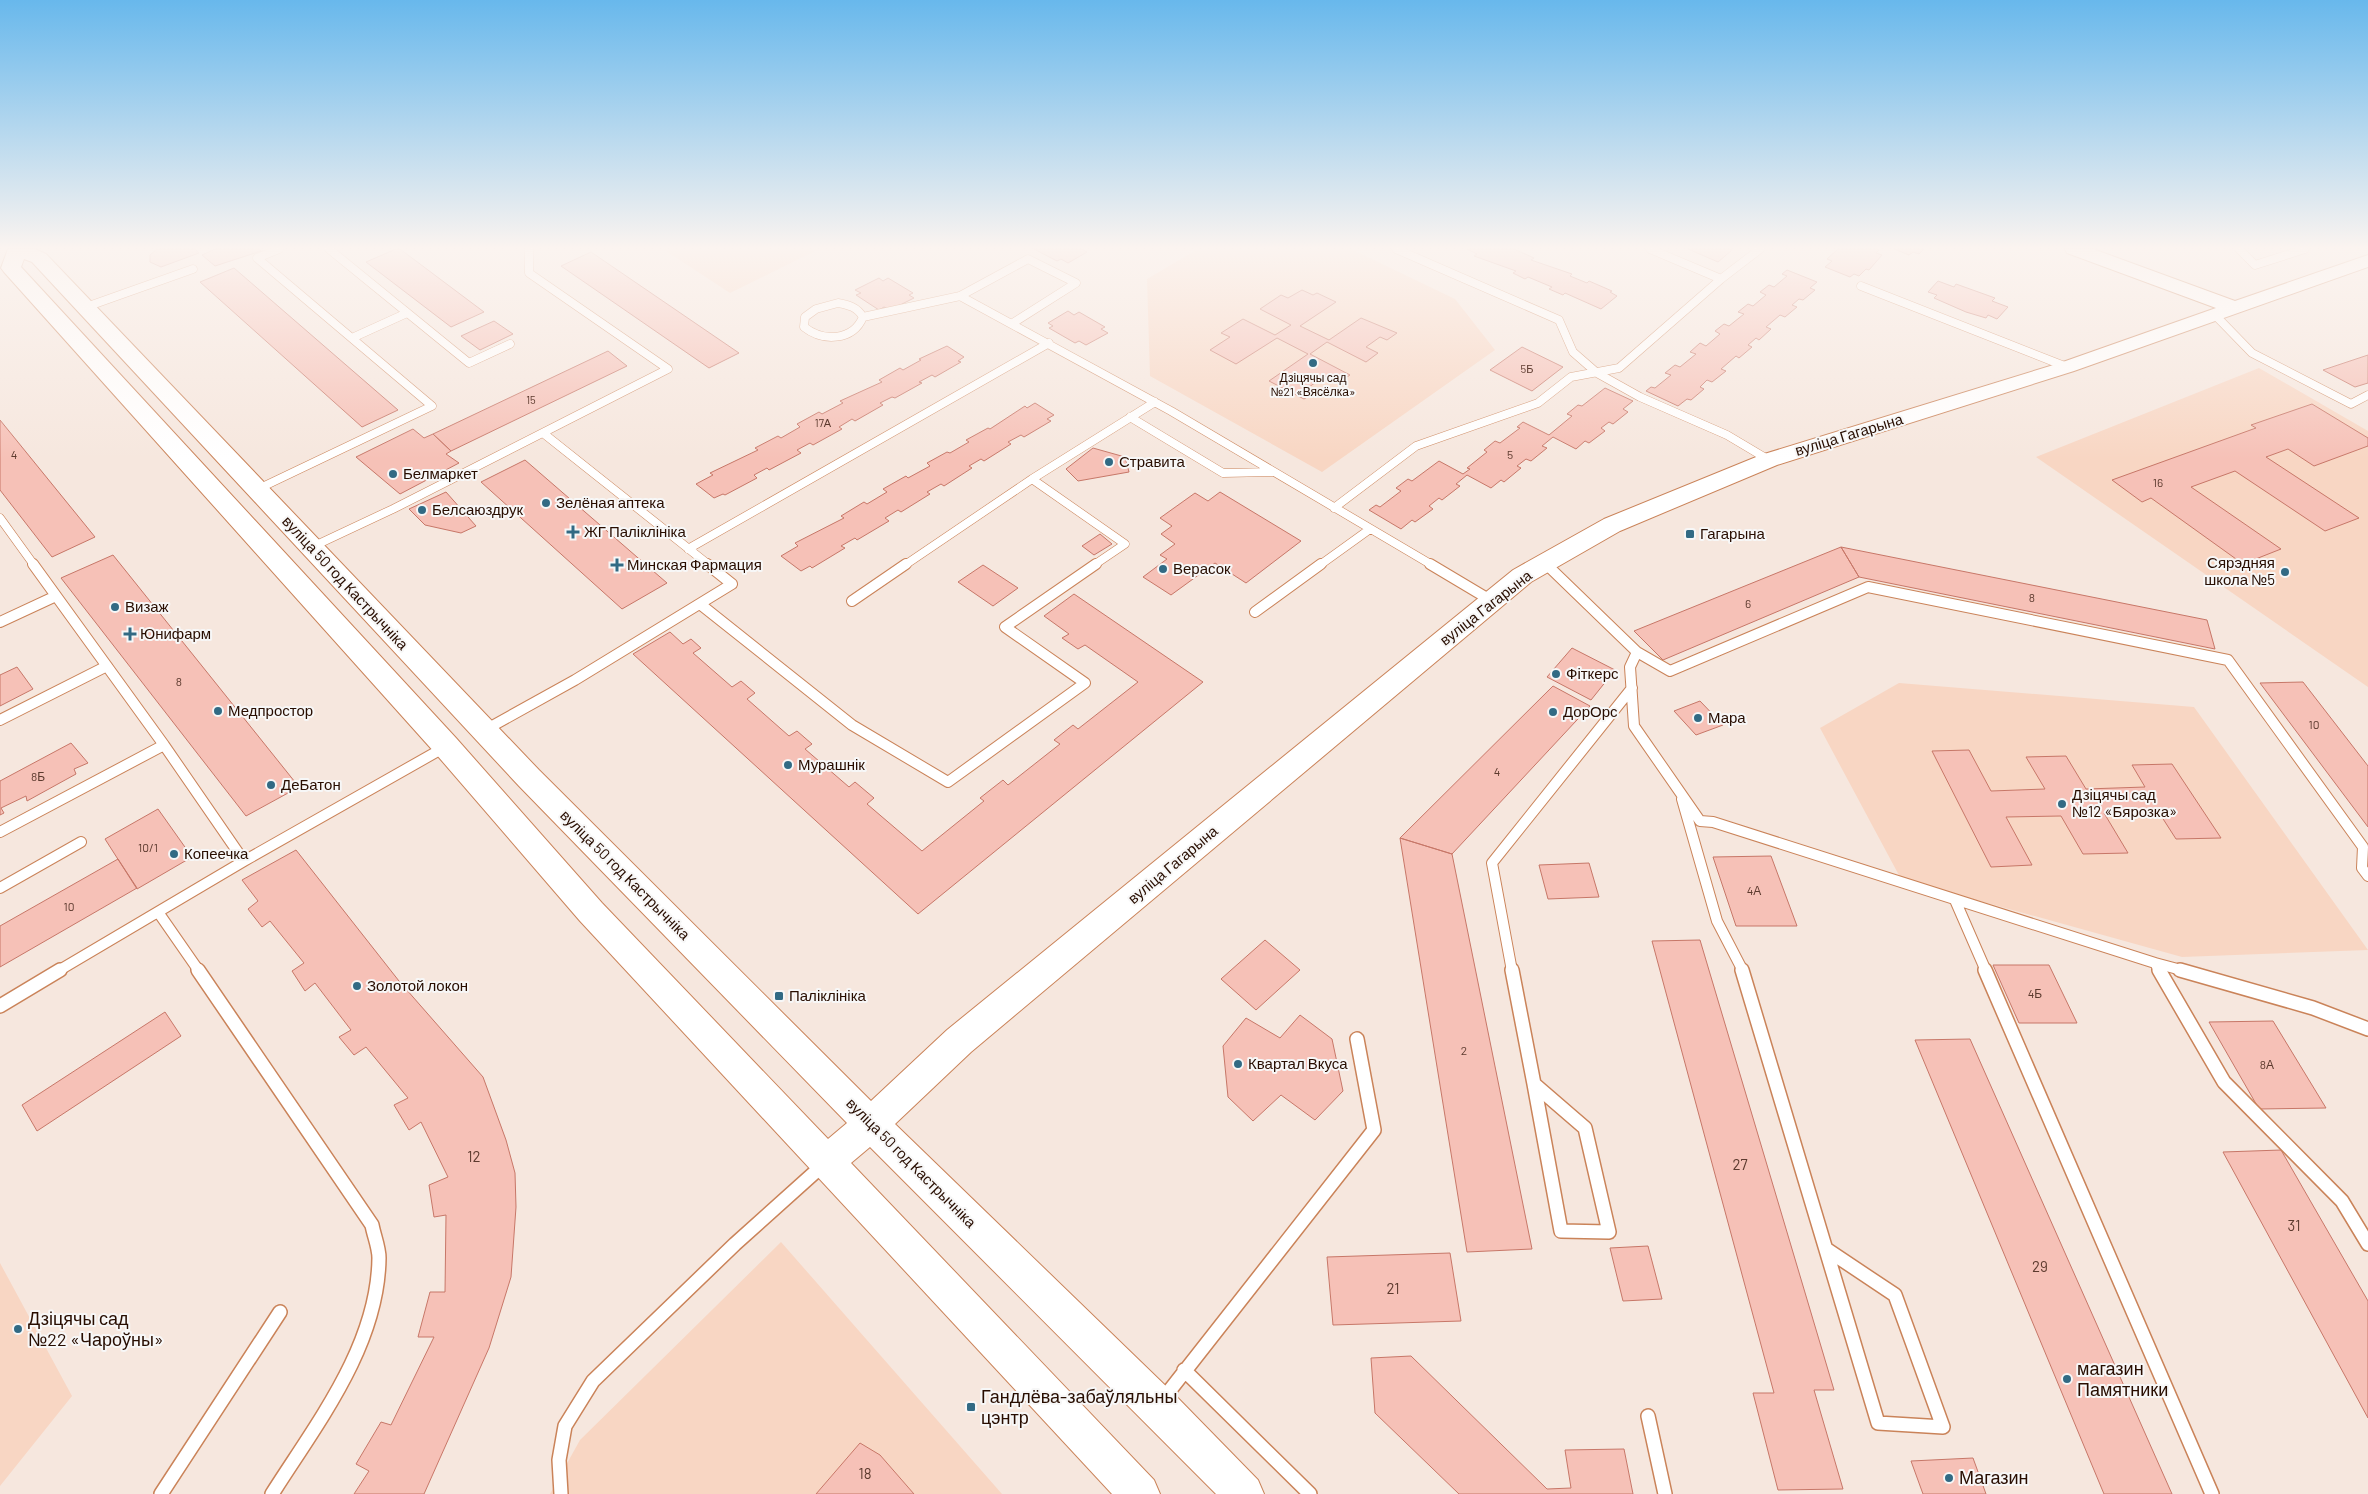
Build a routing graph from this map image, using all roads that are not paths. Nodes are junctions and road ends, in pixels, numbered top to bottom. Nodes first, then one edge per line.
1 (74, 319) edge
2 (97, 319) edge
3 (329, 319) edge
4 (394, 319) edge
5 (414, 319) edge
6 (596, 319) edge
7 (804, 319) edge
8 (863, 319) edge
9 (1005, 319) edge
10 (1020, 319) edge
11 (1556, 319) edge
12 (1676, 319) edge
13 (1944, 319) edge
14 (2204, 319) edge
15 (2219, 319) edge
16 (1013, 323) junction
17 (352, 338) junction
18 (1049, 343) junction
19 (510, 344) dead end
20 (2067, 367) junction
21 (1597, 372) junction
22 (2368, 395) edge
23 (1155, 402) junction
24 (1130, 418) junction
25 (543, 433) junction
26 (1769, 460) junction
27 (1274, 472) junction
28 (1032, 479) junction
29 (258, 489) junction
30 (1334, 508) junction
31 (0, 518) edge
32 (1370, 529) junction
33 (312, 548) junction
34 (688, 549) junction
35 (1544, 564) junction
36 (56, 596) junction
37 (852, 601) dead end
38 (1492, 601) junction
39 (700, 604) junction
40 (1255, 612) dead end
41 (0, 622) edge
42 (1636, 652) junction
43 (107, 666) junction
44 (1632, 688) junction
45 (0, 720) edge
46 (484, 731) junction
47 (164, 744) junction
48 (446, 746) junction
49 (1679, 791) junction
50 (0, 832) edge
51 (81, 842) dead end
52 (244, 862) junction
53 (2368, 876) edge
54 (0, 888) edge
55 (1955, 900) junction
56 (158, 912) junction
57 (2155, 962) junction
58 (0, 1006) edge
59 (2368, 1029) edge
60 (1357, 1039) dead end
61 (1533, 1084) junction
62 (872, 1124) junction
63 (826, 1162) junction
64 (2368, 1244) edge
65 (1826, 1249) junction
66 (280, 1312) dead end
67 (1184, 1370) junction
68 (1158, 1406) junction
69 (1648, 1416) dead end
70 (161, 1494) edge
71 (272, 1494) edge
72 (561, 1494) edge
73 (1140, 1494) edge
74 (1244, 1494) edge
75 (1310, 1494) edge
76 (1665, 1494) edge
77 (2212, 1494) edge

1 - 48 main road, вуліца 50 год Кастрычніка
2 - 29 main road, вуліца 50 год Кастрычніка
3 - 17 lane
4 - 17 lane
5 - 19 lane
6 - 25 lane
7 - 8 lane
9 - 16 lane
10 - 16 lane
11 - 21 lane
12 - 21 lane
13 - 20 lane
14 - 20 main road, вуліца Гагарына
15 - 22 lane
16 - 18 lane
17 - 29 lane
18 - 23 lane
18 - 34 lane
20 - 26 main road, вуліца Гагарына
21 - 26 lane
21 - 30 lane
23 - 24 lane
23 - 27 lane
24 - 27 lane
24 - 28 lane
25 - 33 lane
25 - 34 lane
26 - 35 main road, вуліца Гагарына
27 - 30 lane
28 - 37 lane
28 - 39 lane
29 - 33 main road, вуліца 50 год Кастрычніка
30 - 32 lane
31 - 36 lane
32 - 38 lane
32 - 40 lane
33 - 46 main road, вуліца 50 год Кастрычніка
34 - 39 lane
35 - 38 main road, вуліца Гагарына
35 - 42 lane
36 - 41 lane
36 - 43 lane
38 - 62 main road, вуліца Гагарына
39 - 46 lane
42 - 44 lane
42 - 53 lane
43 - 45 lane
43 - 47 lane
44 - 49 lane
44 - 61 lane
46 - 62 main road, вуліца 50 год Кастрычніка
47 - 50 lane
47 - 52 lane
48 - 52 lane
48 - 63 main road, вуліца 50 год Кастрычніка
49 - 55 lane
49 - 65 lane
51 - 54 lane
52 - 56 lane
55 - 57 lane
55 - 77 lane
56 - 58 lane
56 - 71 lane
57 - 59 lane
57 - 64 lane
60 - 67 lane
61 - 61 lane
62 - 63 main road, вуліца Гагарына
62 - 68 main road, вуліца 50 год Кастрычніка
63 - 72 lane
63 - 73 main road, вуліца 50 год Кастрычніка
65 - 65 lane
66 - 70 lane
67 - 68 lane
67 - 75 lane
68 - 74 main road, вуліца 50 год Кастрычніка
69 - 76 lane

